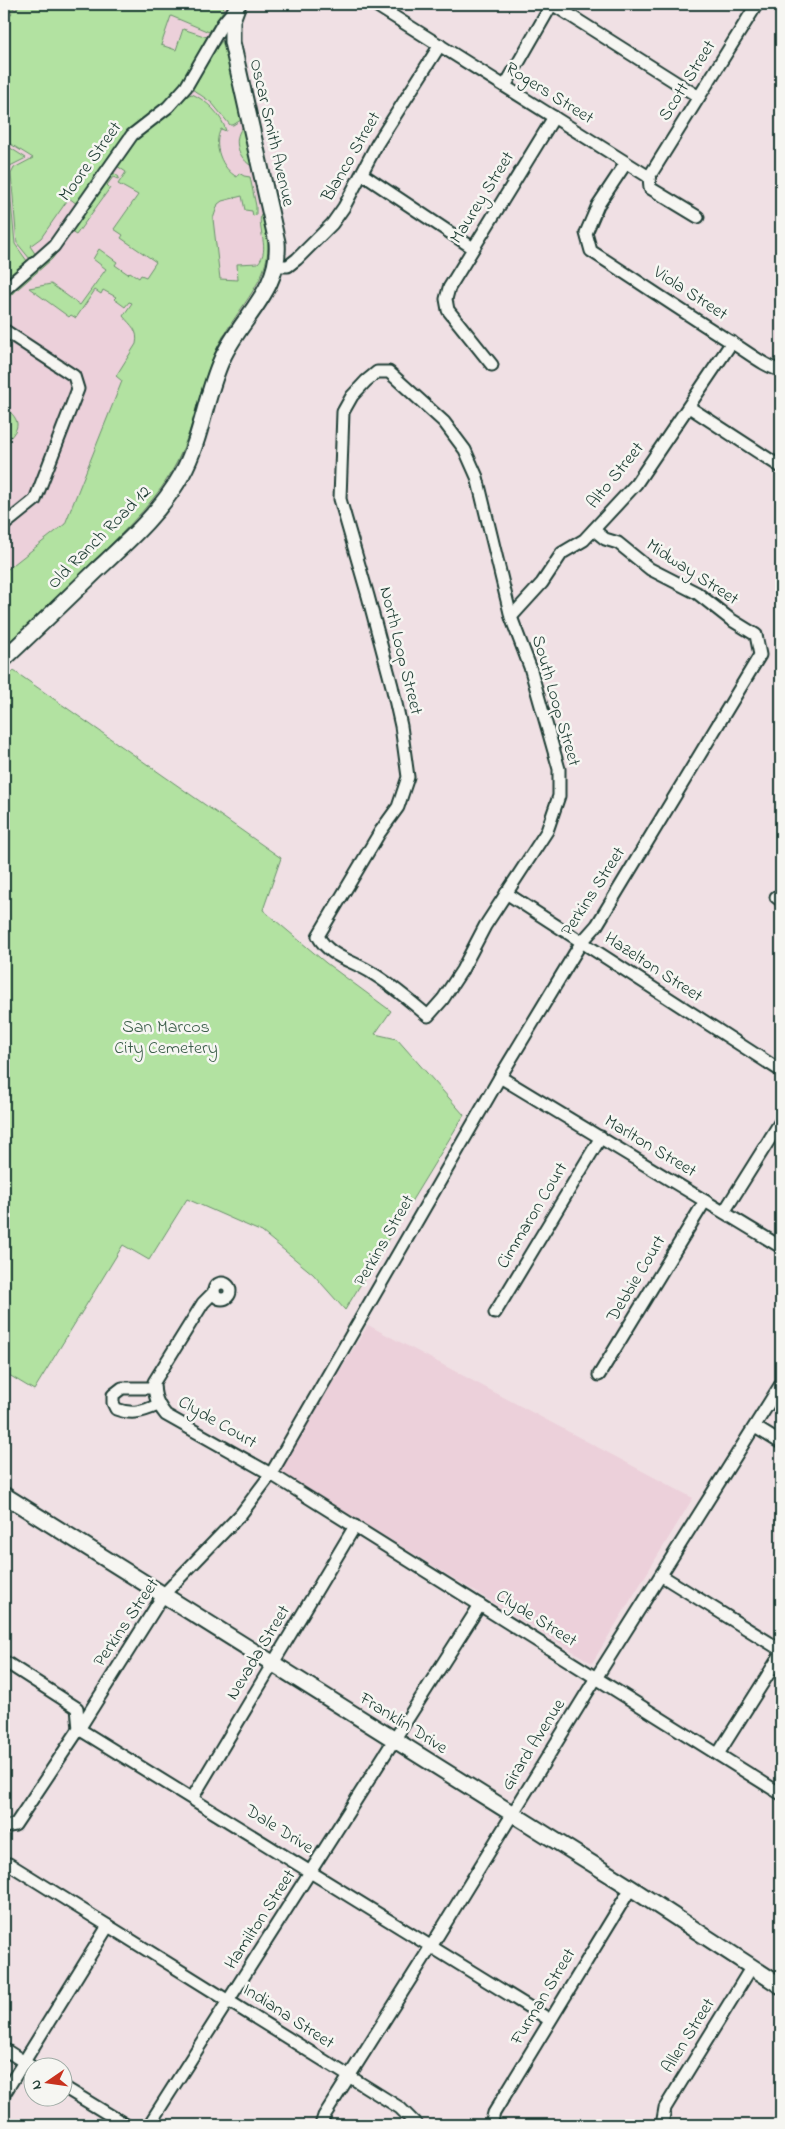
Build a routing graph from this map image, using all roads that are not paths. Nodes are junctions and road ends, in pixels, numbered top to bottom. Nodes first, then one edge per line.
1 (374, 4) edge
2 (552, 4) edge
3 (757, 4) edge
4 (237, 6) edge
5 (440, 45) junction
6 (505, 86) junction
7 (699, 97) junction
8 (554, 118) junction
9 (626, 163) junction
10 (362, 174) junction
11 (648, 177) junction
12 (698, 217) dead end
13 (473, 248) junction
14 (276, 266) junction
15 (4, 290) edge
16 (4, 330) edge
17 (732, 342) junction
18 (492, 365) dead end
19 (781, 370) edge
20 (382, 372) joint
21 (689, 407) junction
22 (781, 467) edge
23 (4, 525) edge
24 (594, 530) junction
25 (511, 617) junction
26 (760, 655) joint
27 (4, 660) edge
28 (506, 893) junction
29 (581, 943) junction
30 (428, 1016) joint
31 (781, 1071) edge
32 (500, 1077) junction
33 (781, 1121) edge
34 (602, 1137) junction
35 (705, 1201) junction
36 (724, 1212) junction
37 (781, 1247) edge
38 (214, 1292) dead end
39 (495, 1313) dead end
40 (599, 1375) dead end
41 (781, 1384) edge
42 (154, 1388) junction
43 (158, 1406) junction
44 (755, 1427) junction
45 (781, 1443) edge
46 (271, 1474) junction
47 (4, 1495) edge
48 (355, 1526) junction
49 (662, 1576) junction
50 (164, 1594) junction
51 (480, 1605) junction
52 (781, 1652) edge
53 (4, 1661) edge
54 (272, 1664) junction
55 (596, 1678) junction
56 (79, 1729) junction
57 (393, 1740) junction
58 (718, 1754) junction
59 (781, 1794) edge
60 (192, 1797) junction
61 (512, 1814) junction
62 (9, 1826) edge
63 (9, 1864) dead end
64 (313, 1871) junction
65 (632, 1888) junction
66 (108, 1926) junction
67 (432, 1945) junction
68 (752, 1968) junction
69 (781, 1986) edge
70 (230, 2000) junction
71 (550, 2020) junction
72 (4, 2049) edge
73 (33, 2056) edge
74 (22, 2060) edge
75 (22, 2072) edge
76 (349, 2076) junction
77 (72, 2092) edge
78 (4, 2094) edge
79 (126, 2125) edge
80 (149, 2125) edge
81 (320, 2125) edge
82 (417, 2125) edge
83 (491, 2125) edge
84 (662, 2125) edge

1 - 5 street, Rogers Street
2 - 6 street
2 - 7 street
3 - 7 street, Scott Street
4 - 14 street, Oscar Smith Avenue
4 - 15 street, Moore Street
5 - 6 street, Rogers Street
5 - 10 street, Blanco Street
6 - 8 street, Rogers Street
7 - 11 street, Scott Street
8 - 9 street, Rogers Street
8 - 13 street, Maurey Street
9 - 11 street, Rogers Street
9 - 17 street, Viola Street
10 - 13 street
10 - 14 street, Blanco Street
11 - 12 street, Rogers Street
13 - 18 street, Maurey Street
14 - 27 street, Old Ranch Road 12
16 - 23 street
17 - 19 street, Viola Street
17 - 21 street, Alto Street
20 - 25 street, South Loop Street
20 - 30 street, North Loop Street
21 - 22 street
21 - 24 street, Alto Street
24 - 25 street, Alto Street
24 - 26 street, Midway Street
25 - 28 street, South Loop Street
26 - 29 street, Perkins Street
28 - 29 street, Hazelton Street
28 - 30 street, South Loop Street
29 - 31 street, Hazelton Street
29 - 32 street, Perkins Street
32 - 34 street, Marlton Street
32 - 46 street, Perkins Street
33 - 36 street
34 - 35 street, Marlton Street
34 - 39 street, Cimmaron Court
35 - 36 street, Marlton Street
35 - 40 street, Debbie Court
36 - 37 street, Marlton Street
38 - 42 street
41 - 44 street, Girard Avenue
42 - 43 street, Clyde Court
42 - 43 street
43 - 46 street, Clyde Court
44 - 45 street
44 - 49 street, Girard Avenue
46 - 48 street, Clyde Street
46 - 50 street, Perkins Street
47 - 50 street, Franklin Drive
48 - 51 street, Clyde Street
48 - 54 street, Nevada Street
49 - 52 street
49 - 55 street, Girard Avenue
50 - 54 street, Franklin Drive
50 - 56 street, Perkins Street
51 - 55 street, Clyde Street
51 - 57 street, Hamilton Street
52 - 58 street
53 - 56 street
54 - 57 street, Franklin Drive
54 - 60 street, Nevada Street
55 - 58 street, Clyde Street
55 - 61 street, Girard Avenue
56 - 60 street, Dale Drive
56 - 62 street, Perkins Street
57 - 61 street, Franklin Drive
57 - 64 street, Hamilton Street
58 - 59 street, Clyde Street
60 - 64 street, Dale Drive
61 - 65 street, Franklin Drive
61 - 67 street, Girard Avenue
63 - 66 street, Indiana Street
64 - 67 street, Dale Drive
64 - 70 street, Hamilton Street
65 - 68 street, Franklin Drive
65 - 71 street, Furman Street
66 - 70 street, Indiana Street
66 - 73 street
67 - 71 street, Dale Drive
67 - 76 street, Girard Avenue
68 - 69 street, Franklin Drive
68 - 84 street, Allen Street
70 - 76 street, Indiana Street
70 - 80 street, Hamilton Street
71 - 83 street, Furman Street
72 - 74 street
75 - 78 street
76 - 81 street, Girard Avenue
76 - 82 street, Indiana Street
77 - 79 street

